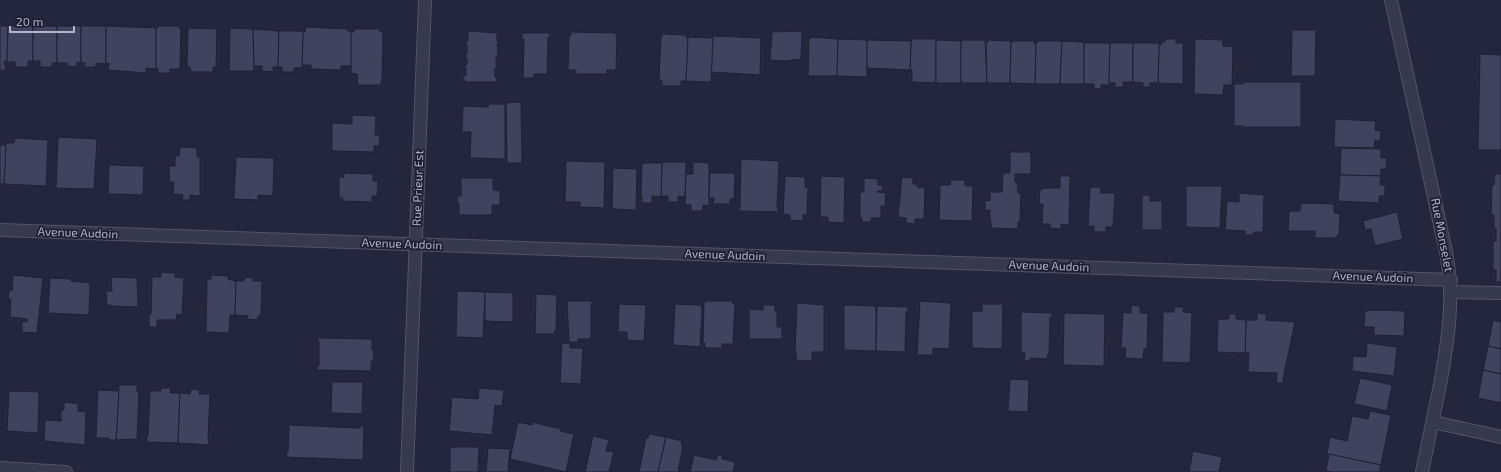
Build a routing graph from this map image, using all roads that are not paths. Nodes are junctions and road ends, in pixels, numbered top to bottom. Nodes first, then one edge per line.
1 (425, 0) edge
2 (1391, 0) edge
3 (0, 230) edge
4 (416, 245) junction
5 (1450, 286) junction
6 (1501, 293) edge
7 (1433, 422) junction
8 (1501, 437) edge
9 (0, 468) edge
10 (66, 472) edge
11 (407, 472) edge
12 (1422, 472) edge

1 - 4 street, Rue Prieur Est
2 - 5 street, Rue Monselet
3 - 4 street, Avenue Audoin
4 - 5 street, Avenue Audoin
4 - 11 street, Rue Prieur Est
5 - 6 street, Avenue Audoin
5 - 7 street, Rue Monselet
7 - 8 street
7 - 12 street, Rue Monselet
9 - 10 street

